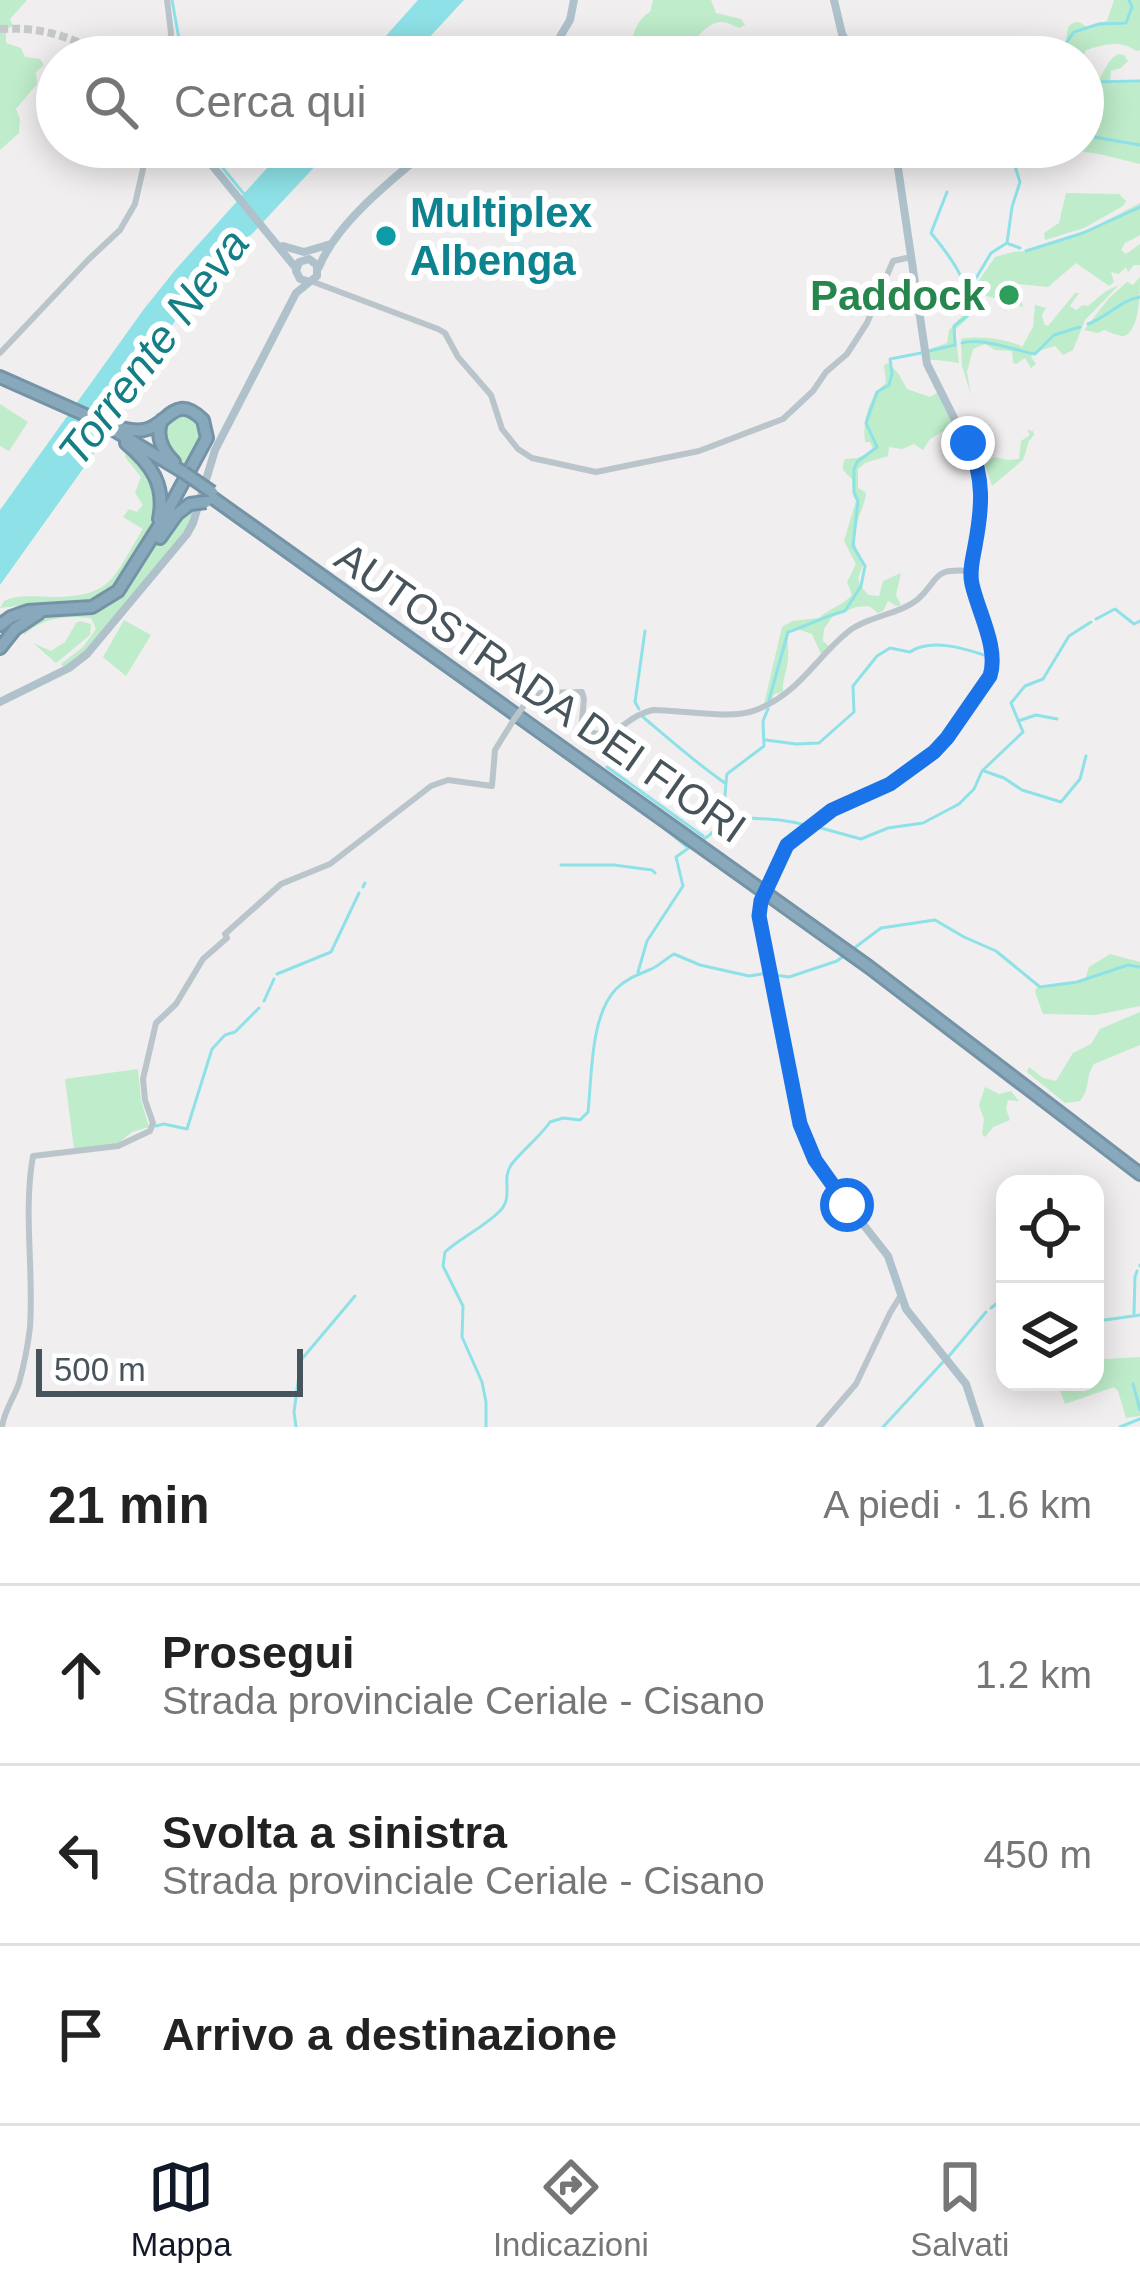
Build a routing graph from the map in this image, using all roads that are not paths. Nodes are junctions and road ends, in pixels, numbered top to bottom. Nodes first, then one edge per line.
1 (166, 0) edge
2 (574, 0) edge
3 (834, 0) edge
4 (171, 36) edge
5 (560, 36) edge
6 (843, 36) edge
7 (143, 168) edge
8 (215, 168) edge
9 (406, 168) edge
10 (896, 168) edge
11 (280, 244) junction
12 (330, 246) junction
13 (911, 257) junction
14 (307, 259) junction
15 (318, 270) junction
16 (303, 277) junction
17 (329, 289) junction
18 (0, 353) edge
19 (0, 380) edge
20 (15, 386) junction
21 (87, 416) junction
22 (164, 417) junction
23 (125, 440) junction
24 (183, 473) junction
25 (209, 496) junction
26 (152, 539) junction
27 (134, 568) junction
28 (970, 571) junction
29 (42, 611) junction
30 (0, 626) edge
31 (0, 648) edge
32 (0, 702) edge
33 (1140, 1171) edge
34 (902, 1295) junction
35 (2, 1427) edge
36 (819, 1427) edge
37 (980, 1427) edge

1 - 4 street
2 - 5 main road
3 - 6 main road
7 - 18 street
8 - 11 main road
9 - 12 main road
10 - 13 main road
11 - 12 main road
11 - 14 main road
11 - 16 main road
12 - 14 main road
12 - 15 main road
13 - 17 street
13 - 28 main road
14 - 15 main road
14 - 16 main road
15 - 16 main road
15 - 17 street
16 - 17 street
16 - 32 main road
19 - 20 highway, AUTOSTRADA DEI FIORI
20 - 21 highway, AUTOSTRADA DEI FIORI
20 - 23 highway, AUTOSTRADA DEI FIORI
21 - 22 highway
21 - 23 highway, AUTOSTRADA DEI FIORI
22 - 24 highway
22 - 26 highway
23 - 24 highway, AUTOSTRADA DEI FIORI
23 - 26 highway
24 - 25 highway, AUTOSTRADA DEI FIORI, bridge
24 - 25 highway, AUTOSTRADA DEI FIORI, bridge
25 - 27 highway, bridge
25 - 33 highway, AUTOSTRADA DEI FIORI
25 - 33 highway, AUTOSTRADA DEI FIORI
26 - 27 highway
27 - 29 highway
28 - 34 main road, bridge
28 - 35 street, bridge
29 - 30 highway
29 - 31 highway
34 - 36 street
34 - 37 main road

